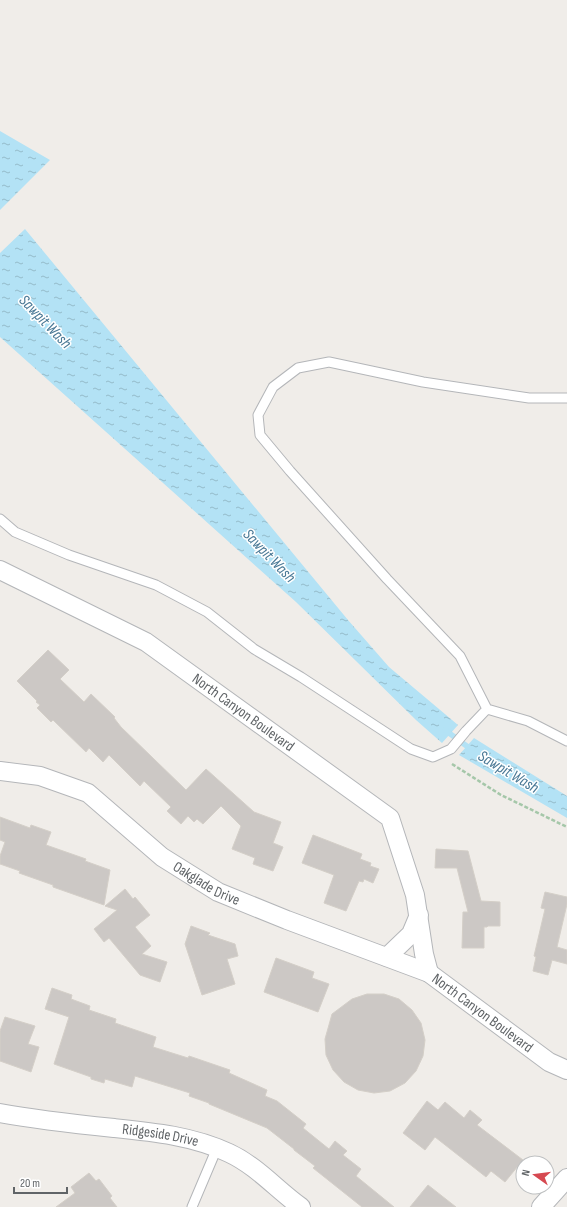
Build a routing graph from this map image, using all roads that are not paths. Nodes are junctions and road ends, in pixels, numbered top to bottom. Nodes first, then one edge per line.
1 (567, 398) edge
2 (0, 519) edge
3 (0, 570) edge
4 (487, 709) junction
5 (567, 741) edge
6 (0, 771) edge
7 (419, 915) junction
8 (387, 957) junction
9 (430, 973) junction
10 (567, 1070) edge
11 (0, 1113) edge
12 (217, 1148) junction
13 (567, 1178) edge
14 (295, 1205) edge
15 (192, 1207) edge
16 (541, 1207) edge

1 - 4 lane
2 - 4 lane
3 - 7 street, North Canyon Boulevard
4 - 5 lane
6 - 8 street, Oakglade Drive
7 - 8 street
7 - 9 street, North Canyon Boulevard
8 - 9 street, Oakglade Drive
9 - 10 street, North Canyon Boulevard
11 - 12 street, Ridgeside Drive
12 - 14 street, Ridgeside Drive
12 - 15 lane
13 - 16 street

